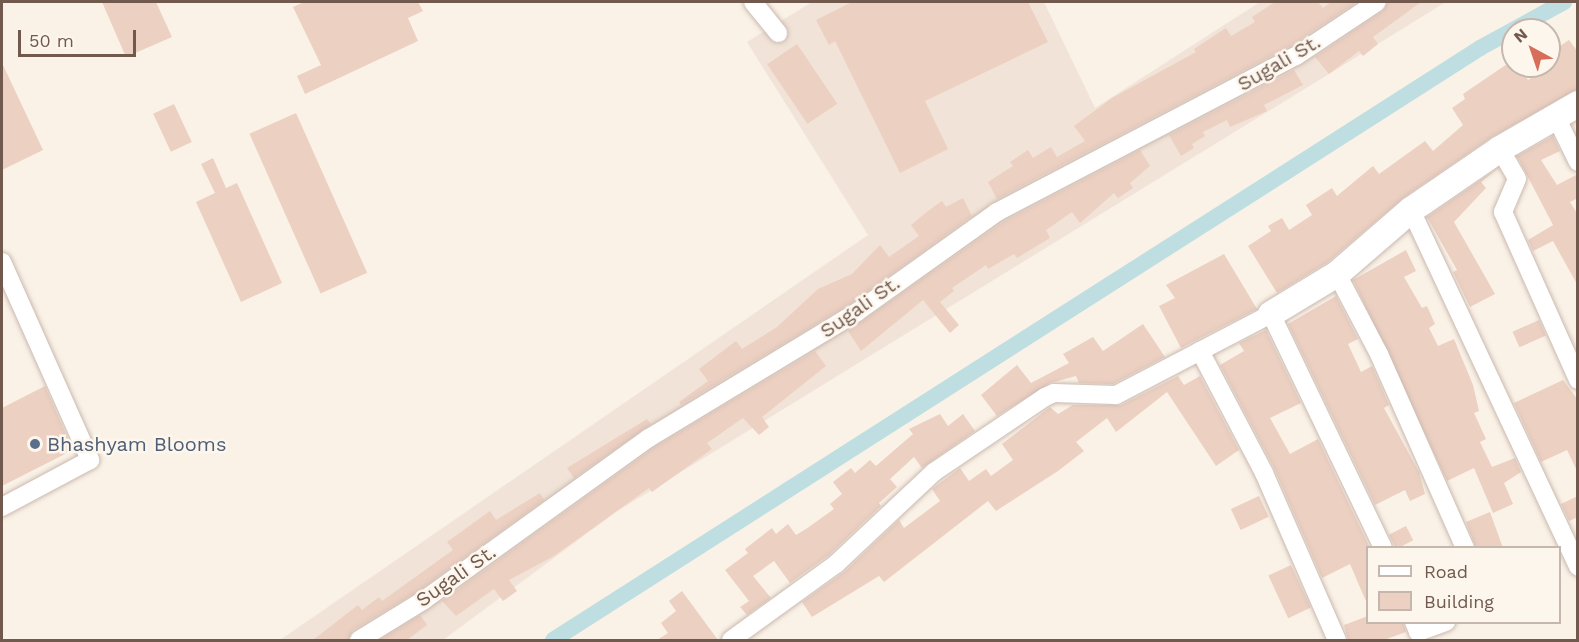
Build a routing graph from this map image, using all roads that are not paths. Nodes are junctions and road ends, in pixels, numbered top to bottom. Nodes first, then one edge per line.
1 (753, 2) edge
2 (1377, 2) edge
3 (778, 33) dead end
4 (1566, 109) edge
5 (1500, 148) junction
6 (1578, 162) edge
7 (1411, 210) junction
8 (2, 262) edge
9 (1337, 274) junction
10 (1271, 314) junction
11 (1200, 351) junction
12 (1578, 380) edge
13 (2, 507) edge
14 (1382, 546) edge
15 (1464, 546) edge
16 (1578, 567) edge
17 (1415, 624) edge
18 (1440, 624) edge
19 (359, 640) edge
20 (730, 640) edge
21 (1337, 640) edge

1 - 3 street
2 - 19 street, Sugali St.
4 - 5 street
4 - 6 street
5 - 7 street
5 - 12 street
7 - 9 street
7 - 16 street
8 - 13 street
9 - 10 street
9 - 15 street
10 - 11 street
10 - 14 street
11 - 20 street
11 - 21 street
17 - 18 street

